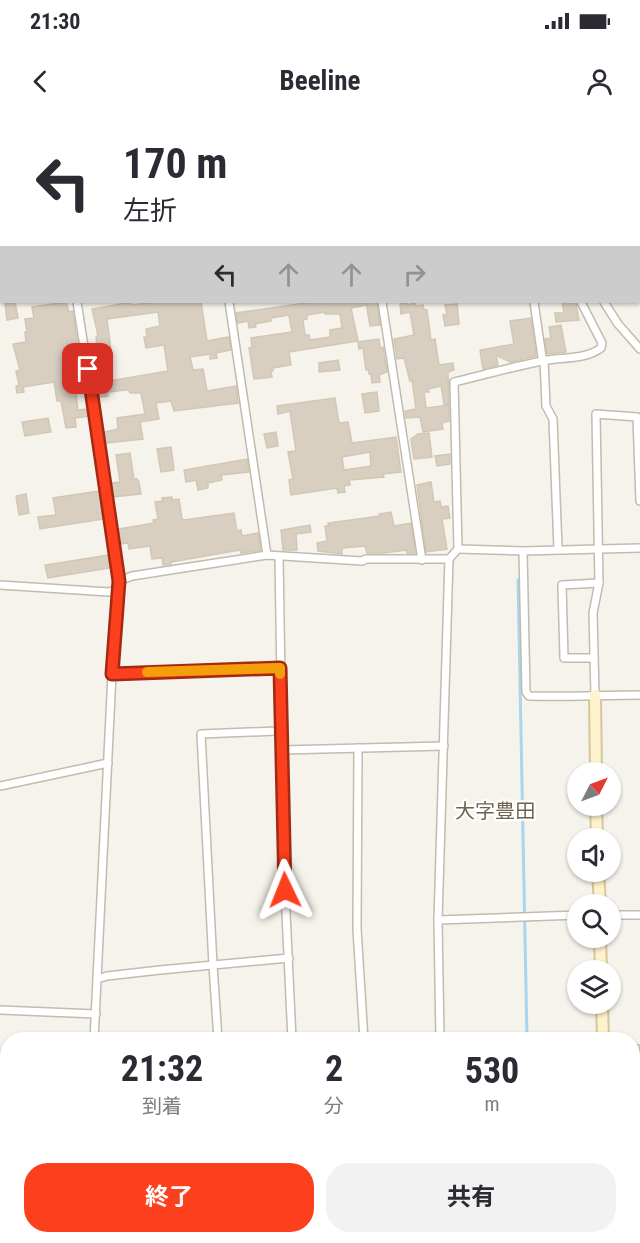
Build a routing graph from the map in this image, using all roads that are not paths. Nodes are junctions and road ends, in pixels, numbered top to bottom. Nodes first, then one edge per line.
1 (77, 303) edge
2 (229, 303) edge
3 (382, 303) edge
4 (534, 303) edge
5 (582, 303) edge
6 (605, 303) edge
7 (640, 349) edge
8 (544, 360) junction
9 (640, 501) edge
10 (640, 548) edge
11 (458, 549) junction
12 (558, 549) junction
13 (598, 549) junction
14 (523, 550) junction
15 (267, 555) junction
16 (279, 557) junction
17 (449, 559) junction
18 (422, 560) junction
19 (599, 583) junction
20 (0, 585) edge
21 (118, 585) junction
22 (594, 658) junction
23 (280, 668) junction
24 (112, 674) junction
25 (595, 695) junction
26 (640, 695) edge
27 (281, 729) junction
28 (444, 746) junction
29 (358, 748) junction
30 (282, 750) junction
31 (596, 762) edge
32 (108, 763) junction
33 (0, 786) edge
34 (567, 915) edge
35 (621, 915) edge
36 (640, 915) edge
37 (438, 920) junction
38 (288, 958) junction
39 (213, 965) junction
40 (98, 979) junction
41 (0, 1010) edge
42 (96, 1014) junction
43 (602, 1014) edge
44 (95, 1032) edge
45 (217, 1032) edge
46 (292, 1032) edge
47 (363, 1032) edge
48 (440, 1032) edge
49 (603, 1032) edge

1 - 21 street
2 - 15 street
3 - 18 street
4 - 8 street
5 - 8 street
6 - 7 street
8 - 11 street
8 - 12 street
9 - 13 street
10 - 13 street
11 - 14 street
11 - 17 street
12 - 13 street
12 - 14 street
13 - 19 street
14 - 25 street
15 - 16 street
15 - 21 street
16 - 18 street
16 - 23 street
17 - 18 street
17 - 28 street
19 - 22 street
19 - 22 street
20 - 21 street
21 - 24 street
22 - 25 street
23 - 24 street
23 - 27 street
24 - 32 street
25 - 26 street
25 - 31 street
27 - 30 street
27 - 39 street
28 - 29 street
28 - 37 street
29 - 30 street
29 - 47 street
30 - 38 street
32 - 33 street
32 - 40 street
34 - 37 street
35 - 36 street
37 - 48 street
38 - 39 street
38 - 46 street
39 - 40 street
39 - 45 street
40 - 42 street
41 - 42 street
42 - 44 street
43 - 49 street

